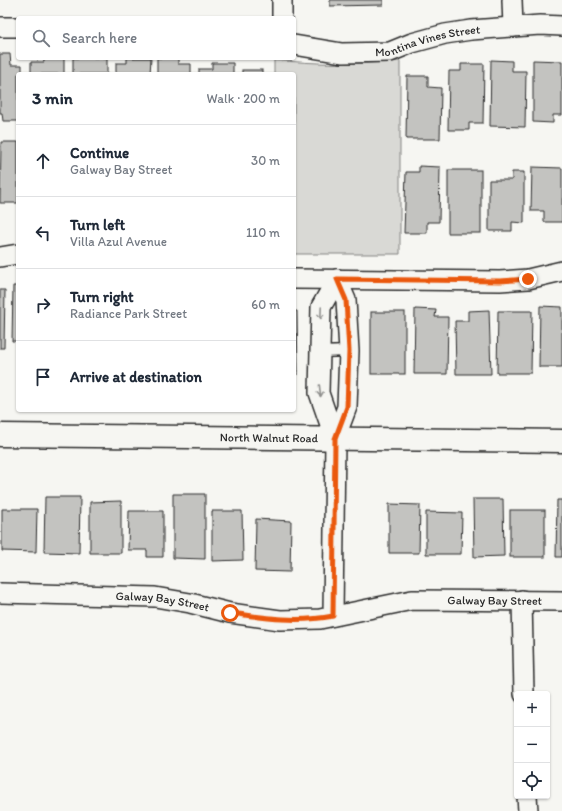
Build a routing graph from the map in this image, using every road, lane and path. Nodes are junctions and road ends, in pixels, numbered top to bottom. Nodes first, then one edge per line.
1 (282, 0) edge
2 (512, 0) edge
3 (282, 16) edge
4 (562, 26) edge
5 (0, 27) edge
6 (16, 27) edge
7 (513, 27) junction
8 (296, 46) edge
9 (16, 254) edge
10 (0, 257) edge
11 (562, 271) edge
12 (296, 279) edge
13 (337, 279) junction
14 (349, 351) junction
15 (320, 352) junction
16 (0, 435) edge
17 (335, 439) junction
18 (562, 441) edge
19 (0, 593) edge
20 (522, 600) junction
21 (562, 601) edge
22 (333, 616) junction
23 (524, 691) edge
24 (527, 799) edge
25 (528, 811) edge

1 - 3 street
2 - 7 street
4 - 7 street, Montina Vines Street
5 - 6 street
7 - 8 street, Montina Vines Street
9 - 10 street
11 - 13 street
12 - 13 street
13 - 14 street
13 -> 15 street
14 - 15 lane
14 - 17 street
15 -> 17 street
16 - 17 street, North Walnut Road
17 - 18 street, North Walnut Road
17 - 22 street
19 - 22 street, Galway Bay Street
20 - 21 street, Galway Bay Street
20 - 22 street, Galway Bay Street
20 - 23 street
24 - 25 street

